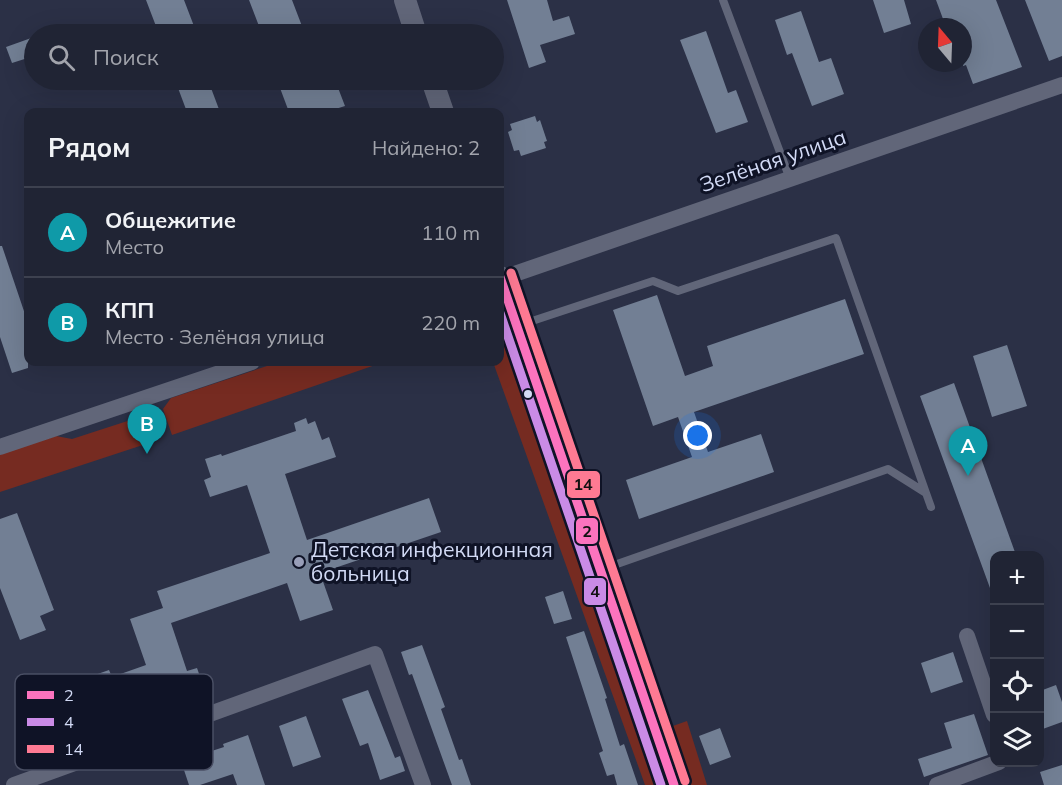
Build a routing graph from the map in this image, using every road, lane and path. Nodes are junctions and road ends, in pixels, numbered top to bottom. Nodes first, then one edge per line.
1 (405, 0) edge
2 (723, 0) edge
3 (413, 24) edge
4 (1062, 85) edge
5 (435, 90) edge
6 (442, 108) edge
7 (790, 179) junction
8 (504, 277) edge
9 (504, 290) edge
10 (516, 326) junction
11 (240, 366) edge
12 (0, 447) edge
13 (926, 493) junction
14 (931, 507) dead end
15 (600, 570) junction
16 (967, 636) dead end
17 (213, 713) edge
18 (993, 713) edge
19 (990, 765) edge
20 (55, 770) edge
21 (14, 785) edge
22 (423, 785) edge
23 (674, 785) edge
24 (937, 785) edge

1 - 3 street
2 - 7 lane
4 - 7 street, Зелёная улица
5 - 6 street
7 - 8 street, Зелёная улица
9 - 10 street
10 - 13 lane
10 - 15 street
11 - 12 street
13 - 14 lane
13 - 15 lane
15 - 23 street
16 - 18 street
17 - 22 street
19 - 24 street
20 - 21 street

